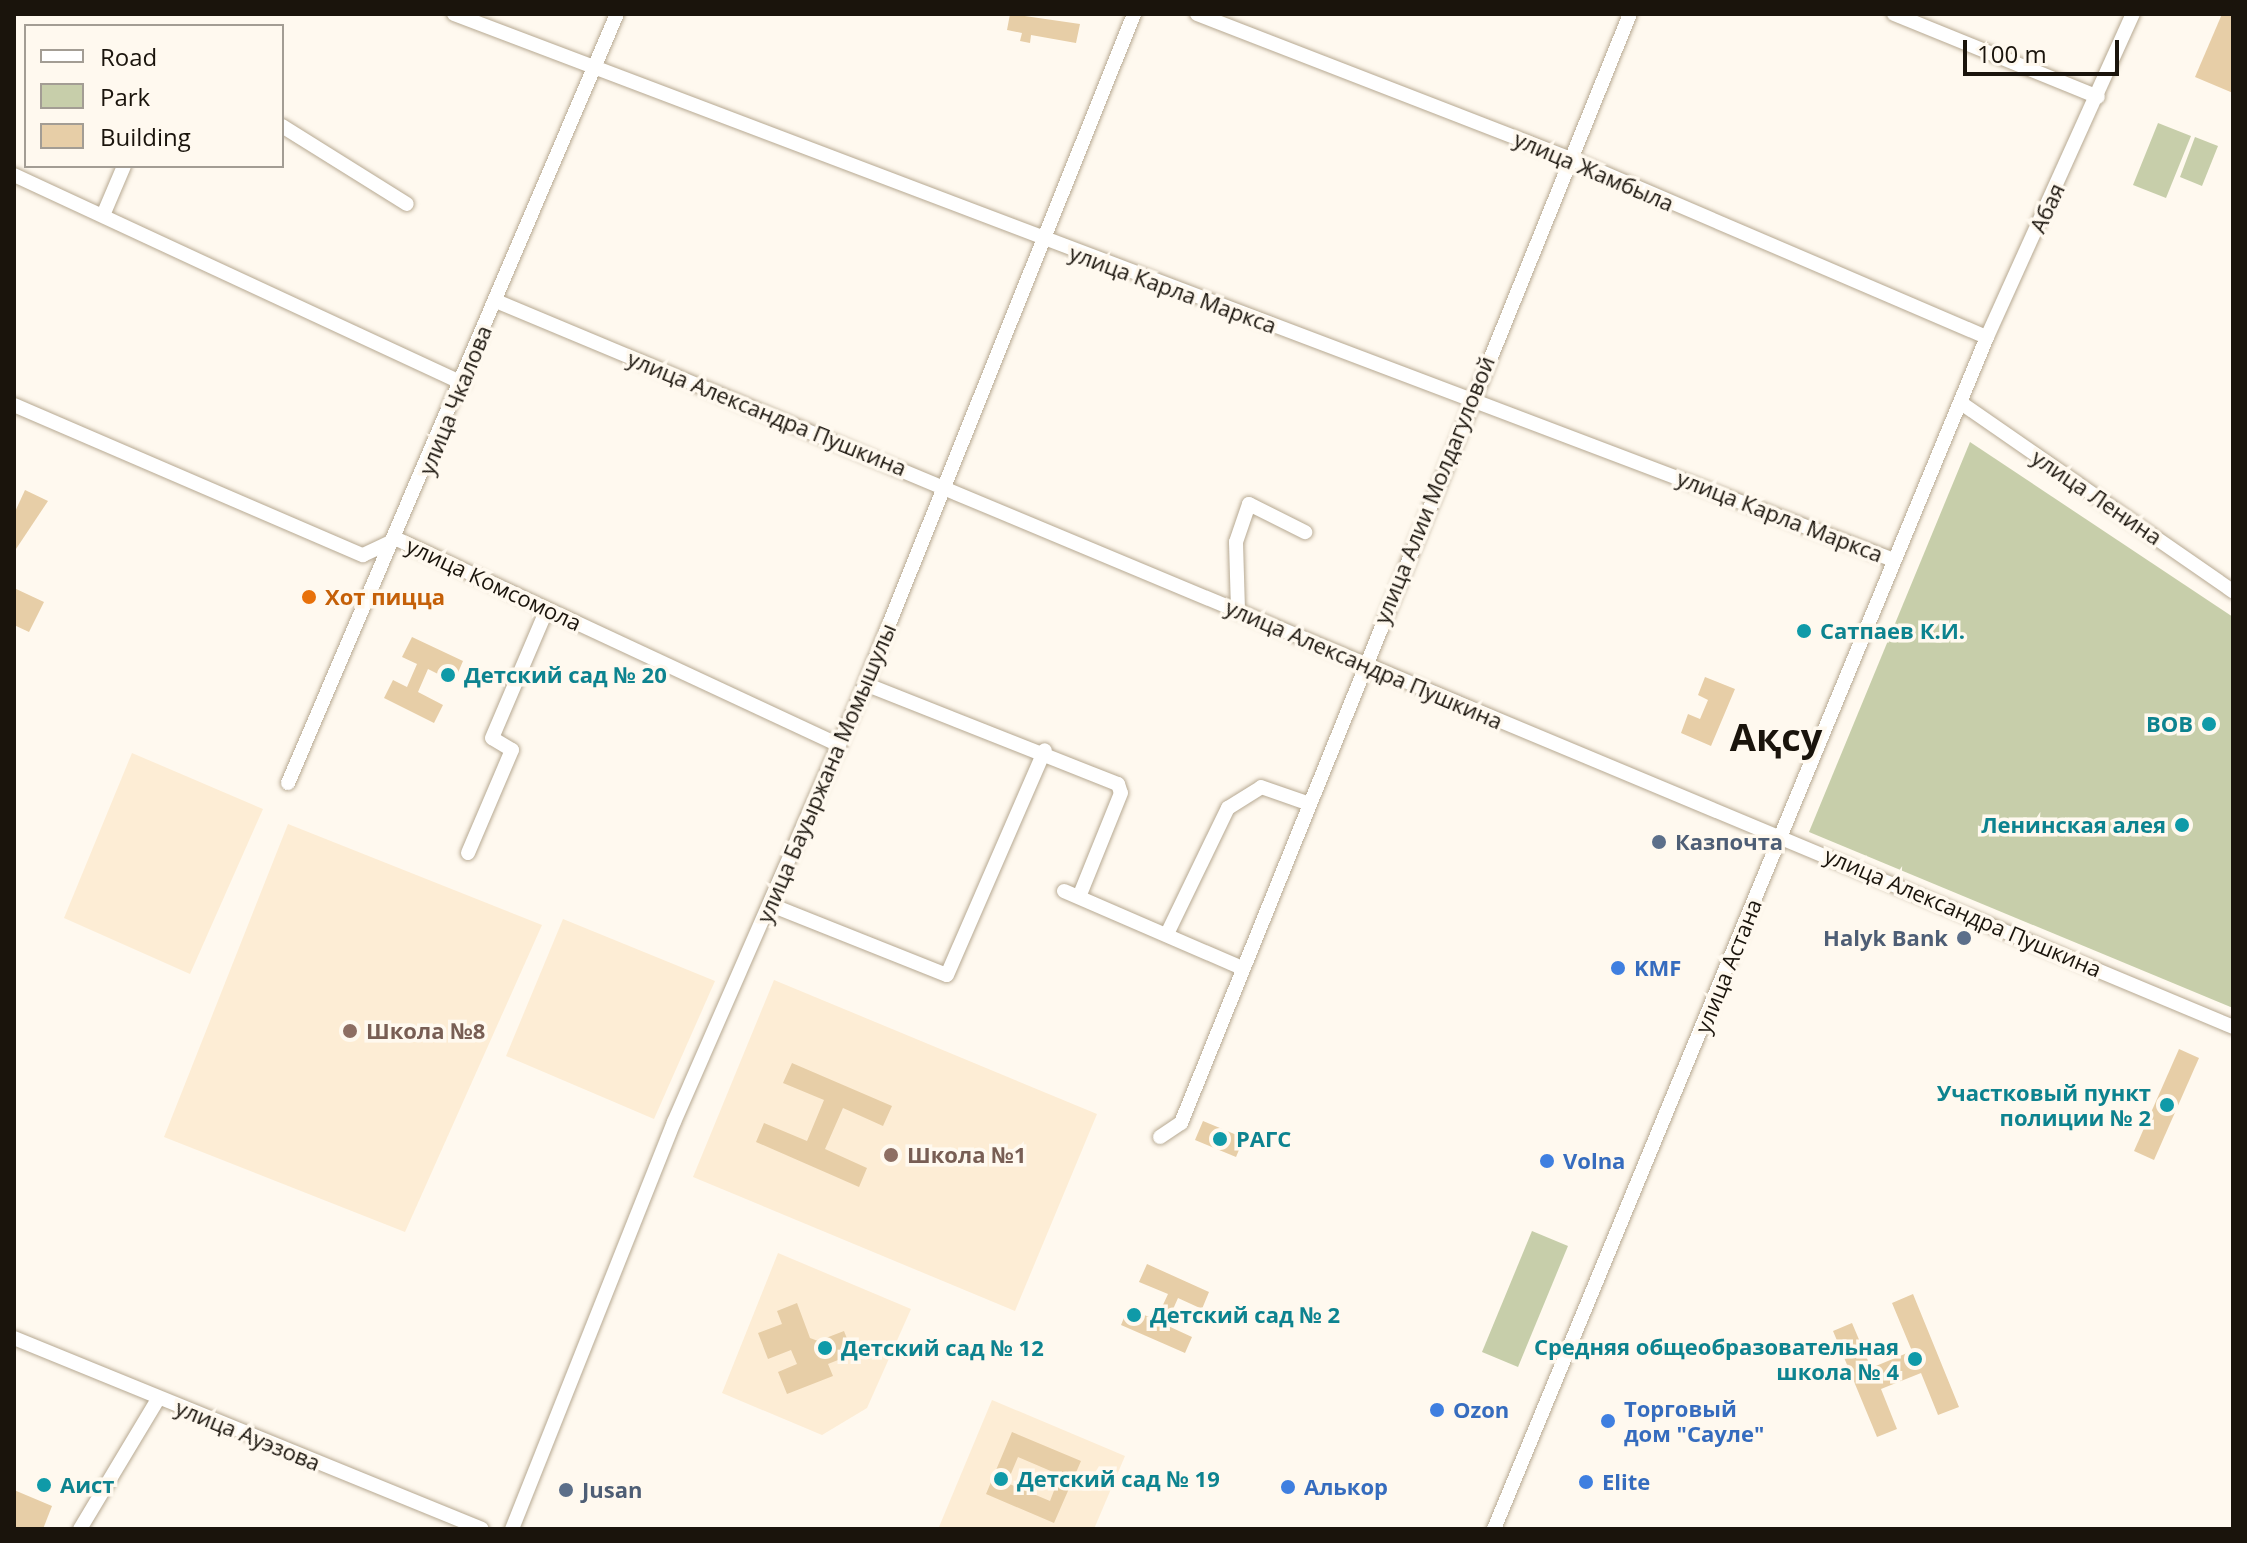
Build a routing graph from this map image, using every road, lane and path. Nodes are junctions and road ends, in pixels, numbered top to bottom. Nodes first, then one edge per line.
1 (454, 14) edge
2 (617, 14) edge
3 (1134, 14) edge
4 (1197, 14) edge
5 (1630, 14) edge
6 (1894, 14) edge
7 (2133, 14) edge
8 (595, 65) junction
9 (2098, 97) junction
10 (284, 127) edge
11 (1571, 159) junction
12 (123, 168) edge
13 (14, 175) edge
14 (407, 204) dead end
15 (104, 213) junction
16 (1039, 240) junction
17 (496, 301) junction
18 (1987, 337) junction
19 (463, 383) junction
20 (1470, 398) junction
21 (1961, 403) junction
22 (14, 405) edge
23 (944, 487) junction
24 (1305, 532) dead end
25 (397, 539) junction
26 (1894, 560) junction
27 (2233, 591) edge
28 (547, 609) junction
29 (1238, 610) junction
30 (1363, 665) junction
31 (865, 684) junction
32 (839, 745) junction
33 (1045, 750) junction
34 (288, 783) dead end
35 (1307, 803) junction
36 (1782, 835) junction
37 (468, 853) dead end
38 (1064, 891) dead end
39 (1079, 897) junction
40 (771, 905) junction
41 (1167, 934) junction
42 (1242, 968) junction
43 (2233, 1027) edge
44 (1160, 1137) dead end
45 (14, 1338) edge
46 (158, 1399) junction
47 (80, 1529) edge
48 (482, 1529) edge
49 (512, 1529) edge
50 (1494, 1529) edge

1 - 8 street, улица Карла Маркса
2 - 8 street, улица Чкалова
3 - 16 street, улица Бауыржана Момышулы
4 - 11 street, улица Жамбыла
5 - 11 street, улица Алии Молдагуловой
6 - 9 street
7 - 9 street, Абая
8 - 16 street, улица Карла Маркса
8 - 17 street, улица Чкалова
9 - 18 street, Абая
10 - 14 street
11 - 18 street, улица Жамбыла
11 - 20 street, улица Алии Молдагуловой
12 - 15 street
13 - 15 street
15 - 19 street
16 - 20 street, улица Карла Маркса
16 - 23 street, улица Бауыржана Момышулы
17 - 19 street, улица Чкалова
17 - 23 street, улица Александра Пушкина
18 - 21 street, Абая
19 - 25 street, улица Чкалова
20 - 26 street, улица Карла Маркса
20 - 30 street, улица Алии Молдагуловой
21 - 26 street, улица Астана
21 - 27 street, улица Ленина
22 - 25 street, улица Комсомола
23 - 29 street, улица Александра Пушкина
23 - 31 street, улица Бауыржана Момышулы
24 - 29 street
25 - 28 street, улица Комсомола
25 - 34 street, улица Чкалова
26 - 36 street, улица Астана
28 - 32 street, улица Комсомола
28 - 37 street
29 - 30 street, улица Александра Пушкина
30 - 35 street, улица Алии Молдагуловой
30 - 36 street, улица Александра Пушкина
31 - 32 street, улица Бауыржана Момышулы
31 - 33 street
32 - 40 street, улица Бауыржана Момышулы
33 - 39 street
33 - 40 street
35 - 41 street
35 - 42 street, улица Алии Молдагуловой
36 - 43 street, улица Александра Пушкина
36 - 50 street, улица Астана
38 - 39 street
39 - 41 street
40 - 49 street, улица Бауыржана Момышулы
41 - 42 street
42 - 44 street, улица Алии Молдагуловой
45 - 46 street, улица Ауэзова
46 - 47 street
46 - 48 street, улица Ауэзова

